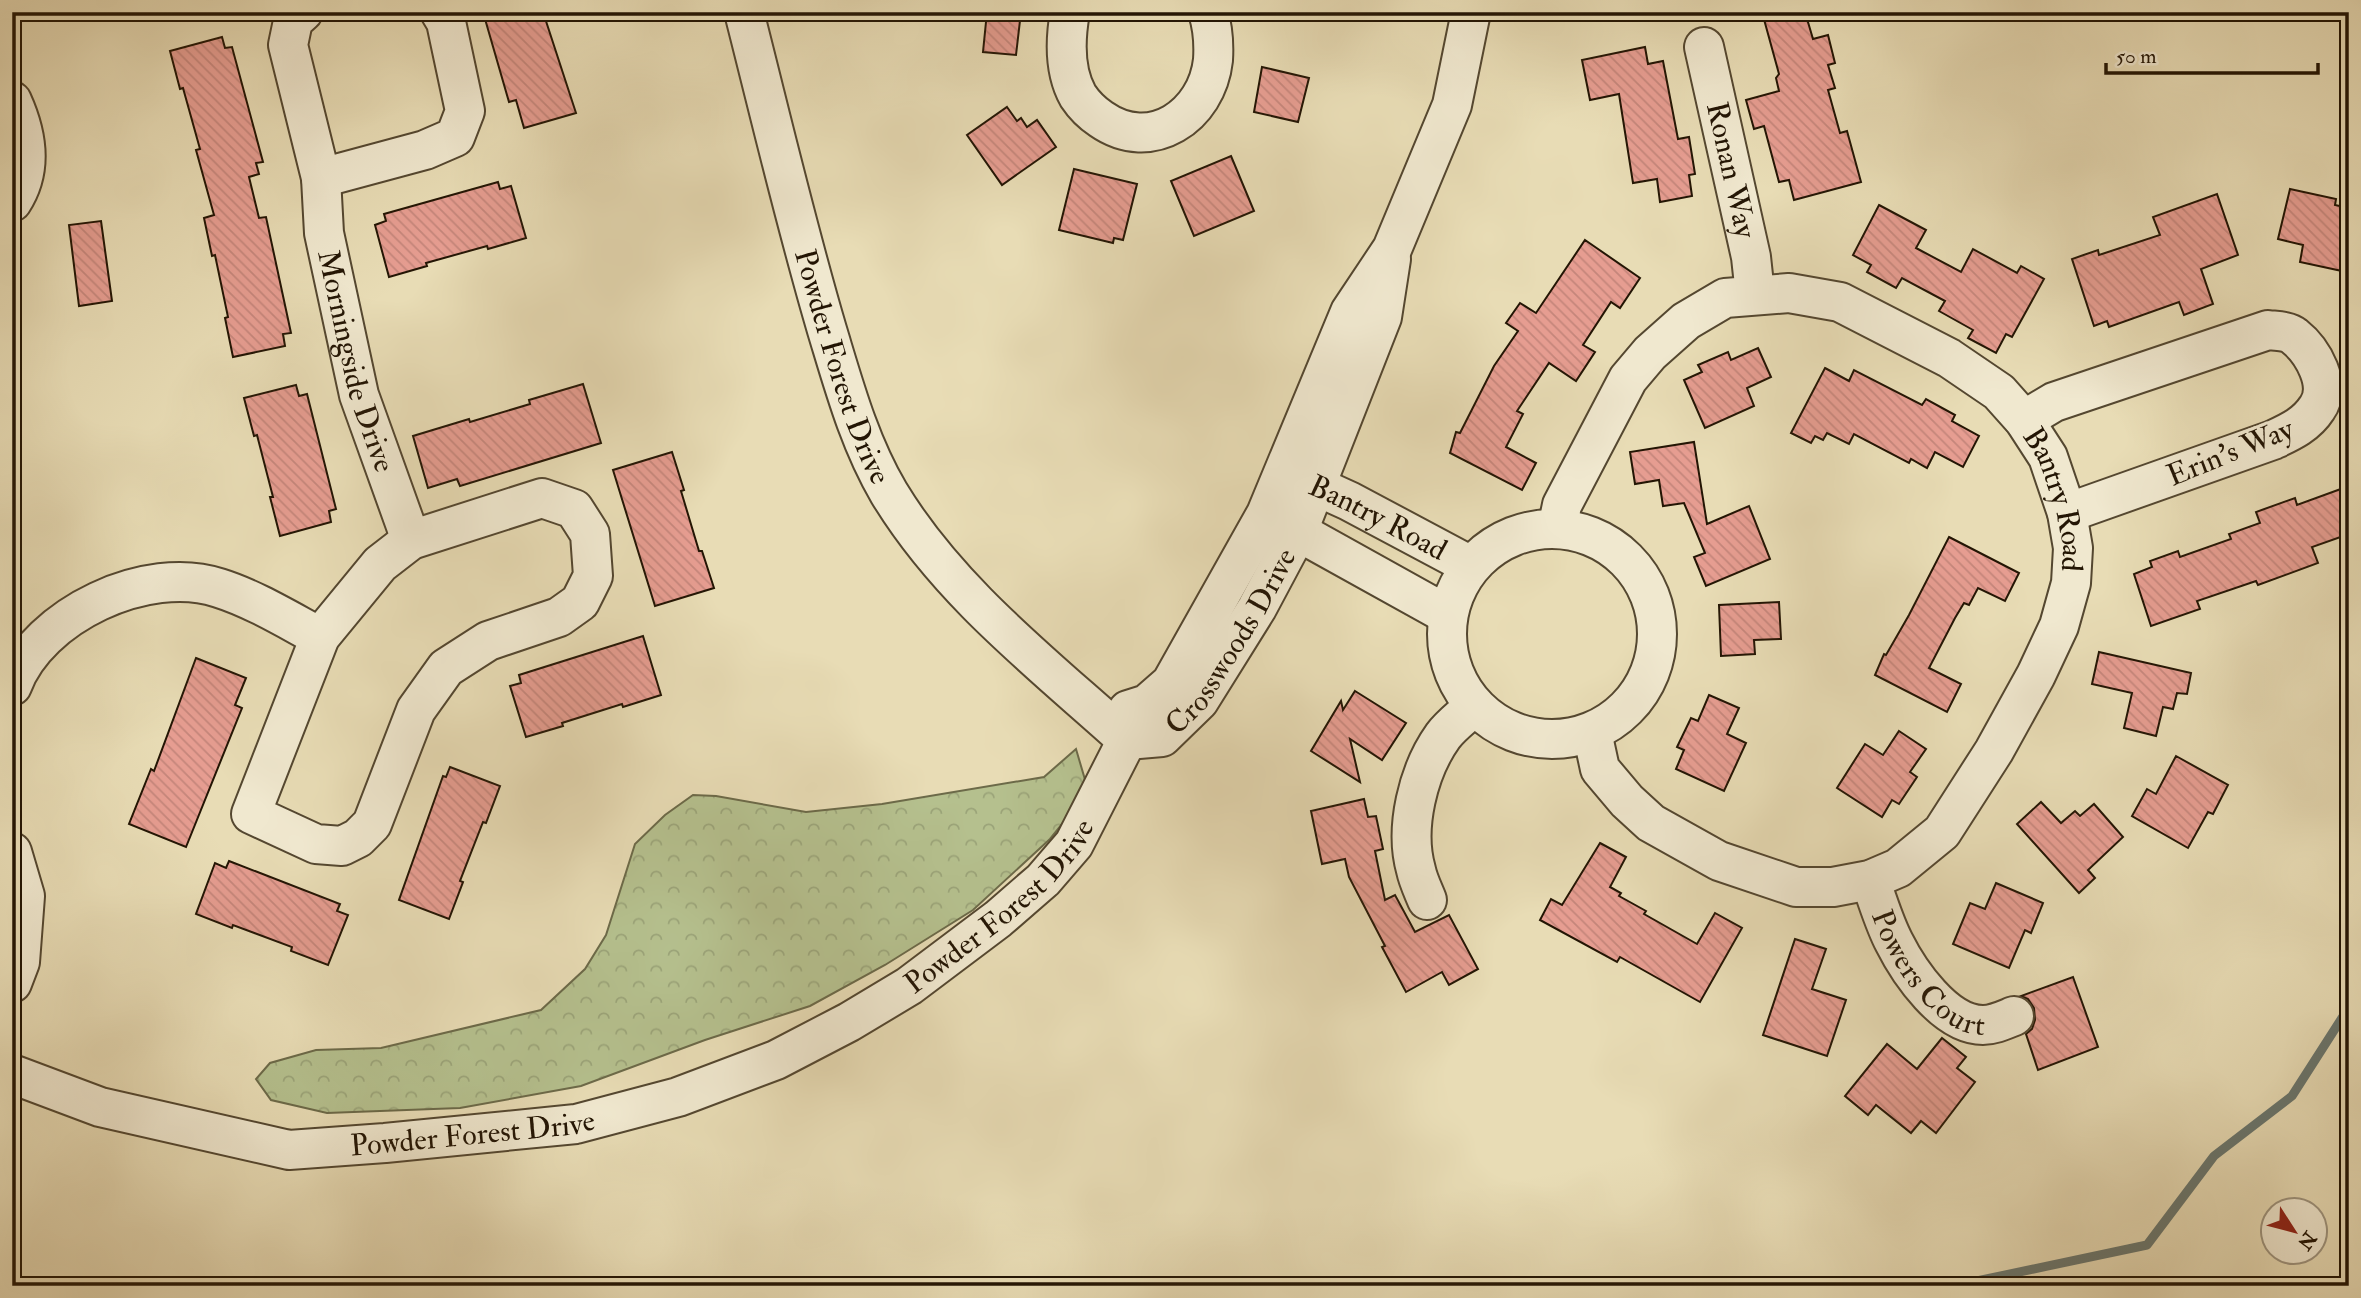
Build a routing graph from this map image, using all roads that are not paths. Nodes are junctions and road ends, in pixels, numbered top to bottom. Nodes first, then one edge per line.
1 (303, 12) edge
2 (440, 12) edge
3 (744, 12) edge
4 (1070, 12) edge
5 (1208, 12) edge
6 (1471, 12) edge
7 (1704, 47) dead end
8 (12, 101) edge
9 (321, 178) junction
10 (12, 202) edge
11 (1755, 294) junction
12 (2024, 420) junction
13 (1300, 479) junction
14 (2067, 513) junction
15 (1282, 523) junction
16 (1557, 528) junction
17 (411, 540) junction
18 (1471, 566) junction
19 (1448, 615) junction
20 (320, 637) junction
21 (12, 686) edge
22 (1474, 706) junction
23 (1592, 732) junction
24 (1127, 740) junction
25 (12, 852) edge
26 (1870, 880) junction
27 (1427, 900) dead end
28 (12, 983) edge
29 (2014, 1016) dead end
30 (12, 1074) edge

1 - 9 street, Morningside Drive
2 - 9 street
3 - 24 street, Powder Forest Drive
4 - 5 street
6 - 13 street, Crosswoods Drive
7 - 11 street, Ronan Way
8 - 10 street
9 - 17 street, Morningside Drive
11 - 12 street, Bantry Road
11 - 16 street, Bantry Road
12 - 14 street, Bantry Road
12 - 14 street, Erin's Way
13 - 15 street, Crosswoods Drive
13 - 18 street, Bantry Road
14 - 26 street, Bantry Road
15 - 19 street, Bantry Road
15 - 24 street, Crosswoods Drive
16 - 18 street, Bantry Road
16 - 23 street, Bantry Road
17 - 20 street
17 - 20 street
18 - 19 street, Bantry Road
19 - 22 street, Bantry Road
20 - 21 street
22 - 23 street, Bantry Road
22 - 27 street
23 - 26 street, Bantry Road
24 - 30 street, Powder Forest Drive
25 - 28 street
26 - 29 street, Powers Court

